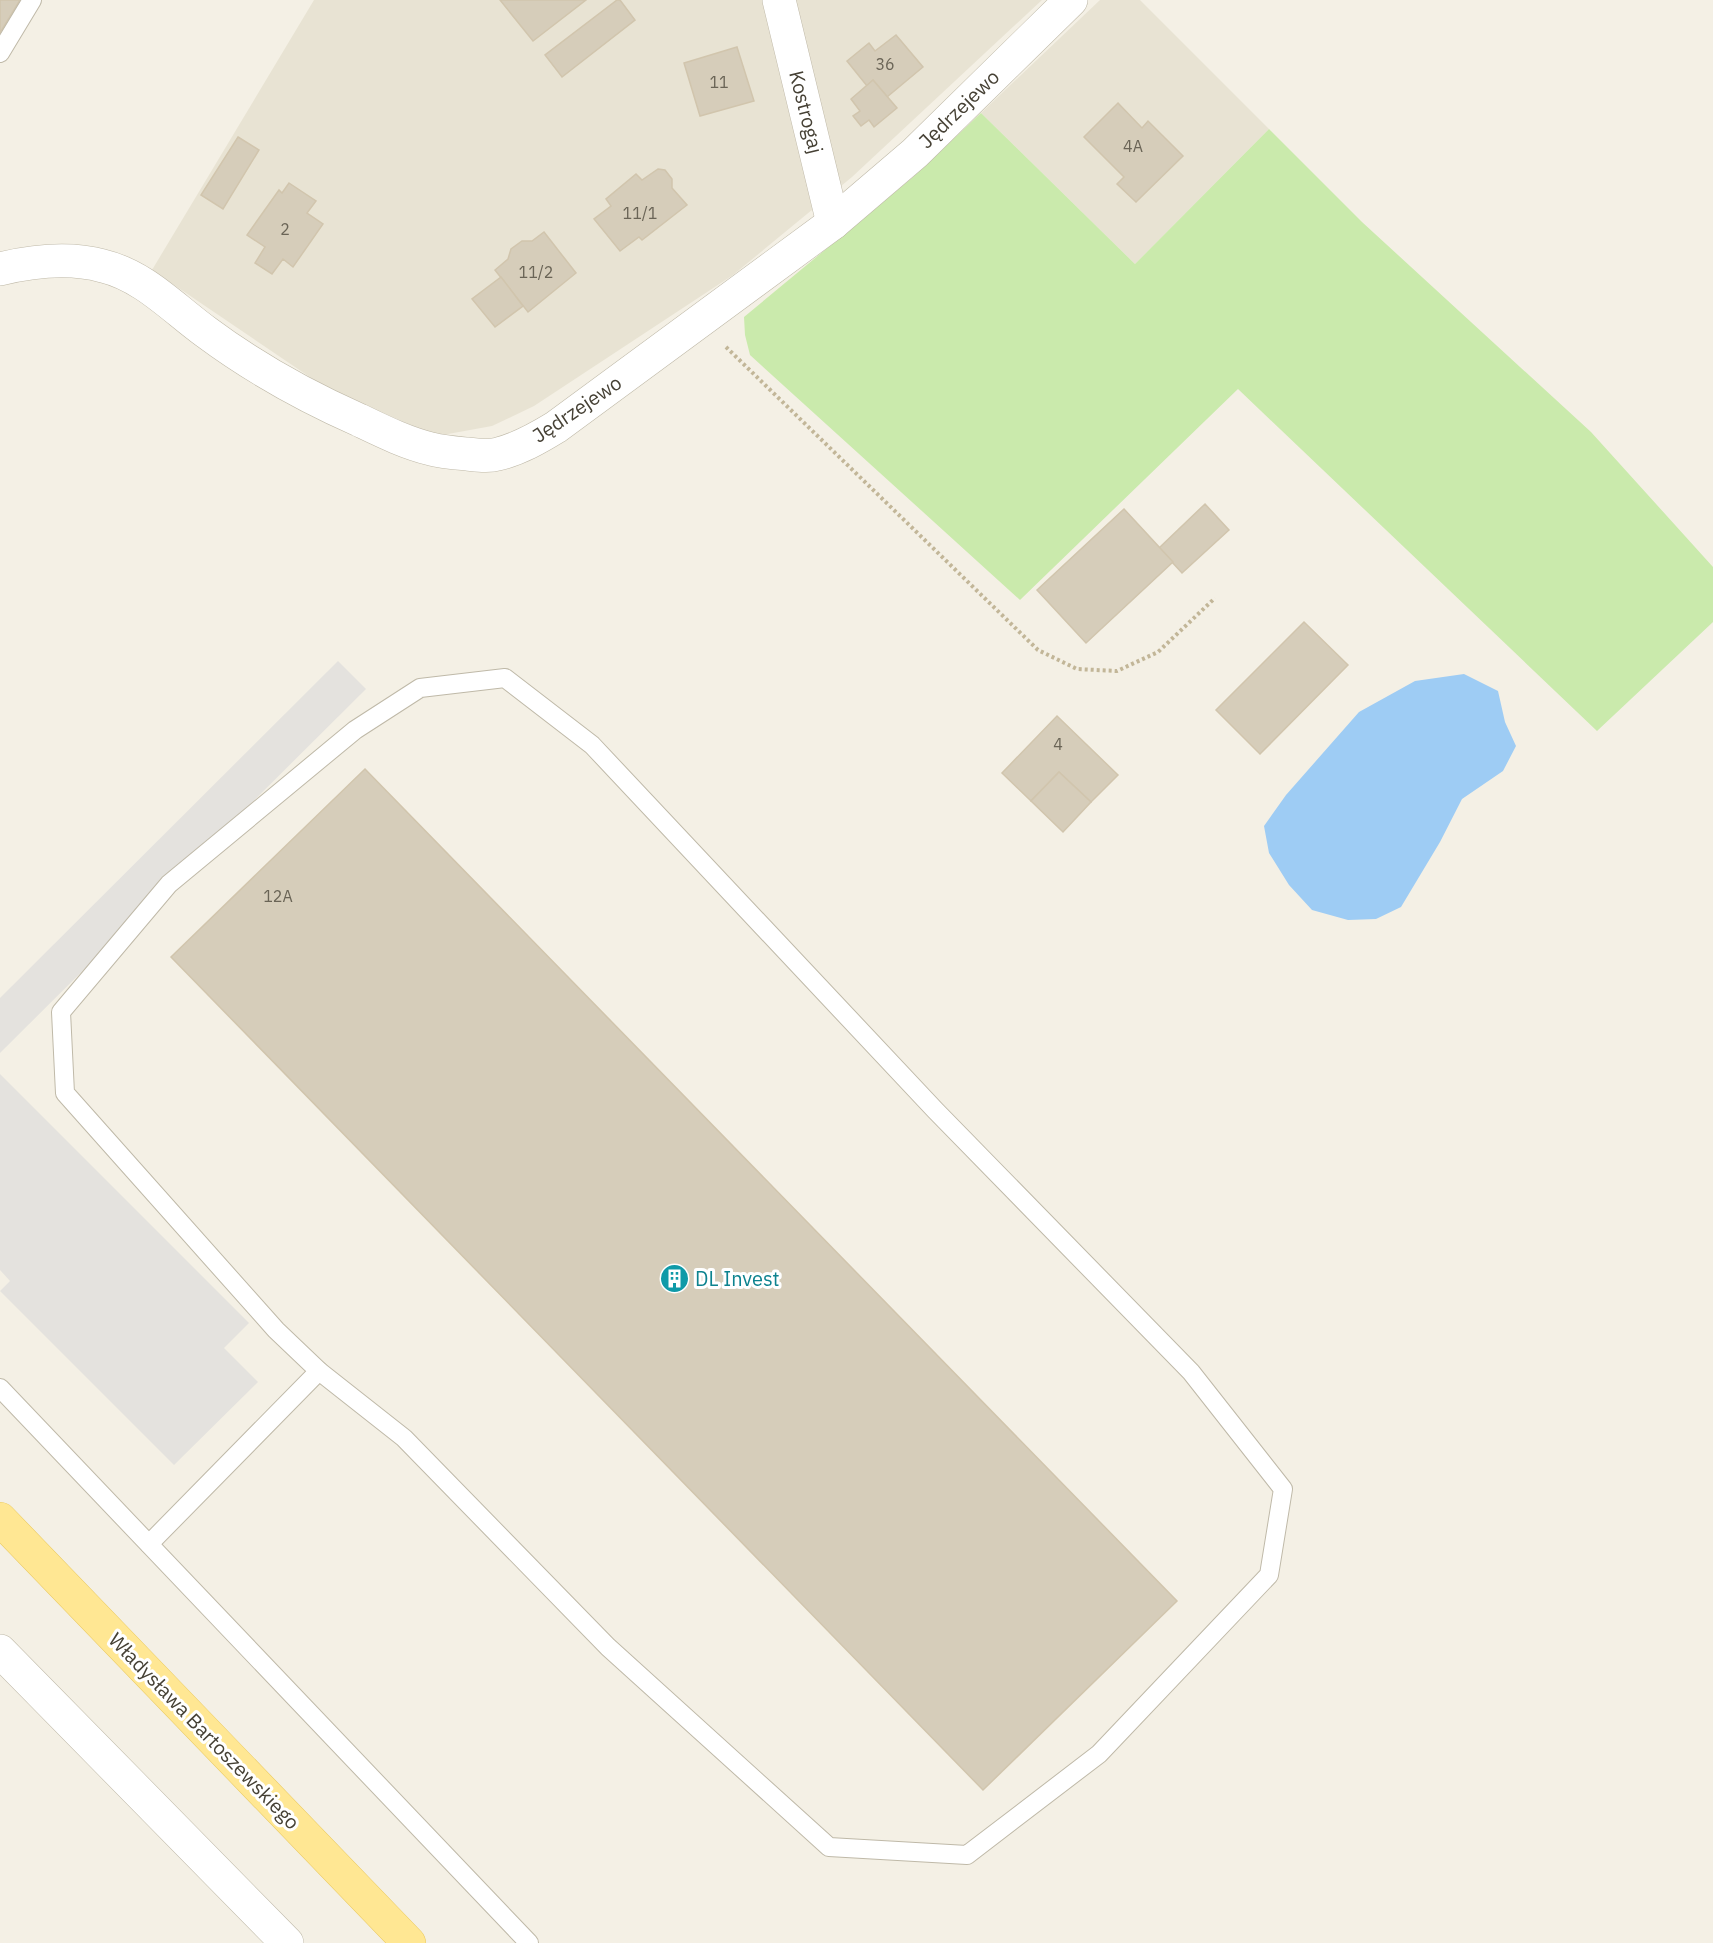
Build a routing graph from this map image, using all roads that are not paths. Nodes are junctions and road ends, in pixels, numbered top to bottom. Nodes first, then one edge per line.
1 (32, 0) edge
2 (778, 0) edge
3 (1071, 0) edge
4 (0, 53) edge
5 (833, 223) junction
6 (0, 269) edge
7 (319, 1371) junction
8 (0, 1388) edge
9 (0, 1519) edge
10 (149, 1544) junction
11 (0, 1651) edge
12 (287, 1943) edge
13 (408, 1943) edge
14 (529, 1943) edge

1 - 4 lane
2 - 5 street, Kostrogaj
3 - 5 street, Jędrzejewo
5 - 6 street, Jędrzejewo
7 - 7 lane
7 - 10 lane
8 - 10 lane
9 - 13 main road, Władysława Bartoszewskiego
10 - 14 lane
11 - 12 street

